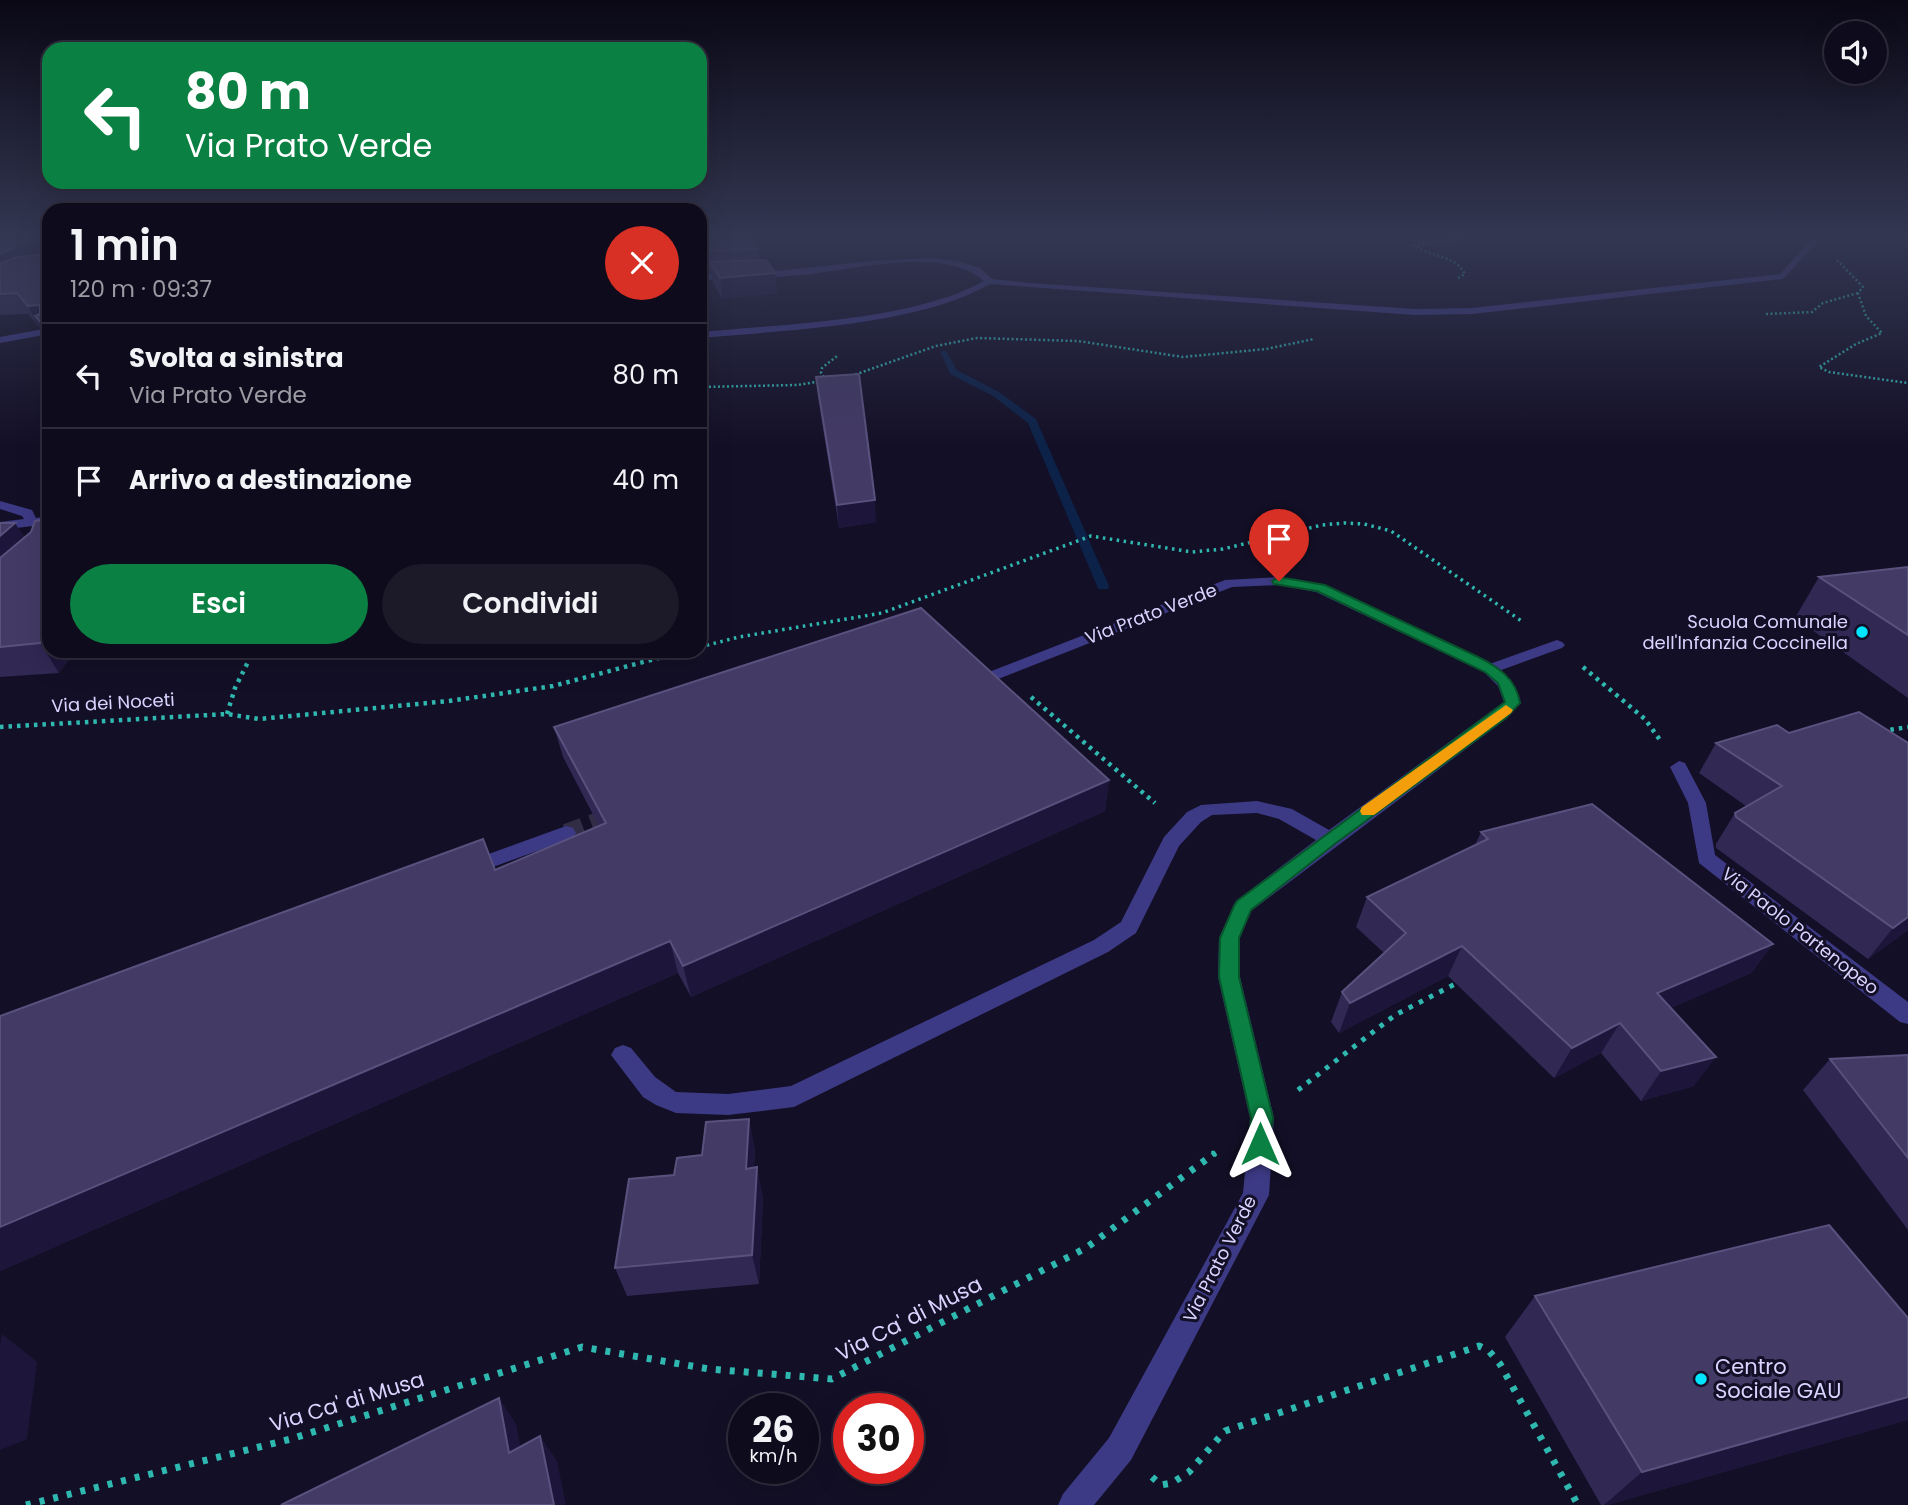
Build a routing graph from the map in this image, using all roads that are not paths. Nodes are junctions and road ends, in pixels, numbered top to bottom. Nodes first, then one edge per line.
1 (918, 306) edge
2 (1330, 306) edge
3 (1514, 306) edge
4 (42, 332) edge
5 (707, 334) edge
6 (0, 340) edge
7 (0, 505) edge
8 (42, 521) edge
9 (32, 523) junction
10 (0, 526) edge
11 (1557, 645) road end
12 (1490, 669) junction
13 (992, 676) edge
14 (1679, 767) road end
15 (566, 833) tunnel mouth
16 (1330, 839) junction
17 (450, 876) edge
18 (1908, 1015) edge
19 (623, 1055) dead end
20 (1074, 1505) edge

1 - 5 street
2 - 3 street
4 - 6 street
7 - 9 street
8 - 9 street
9 - 10 street
11 - 12 street
12 - 13 street, Via Prato Verde
12 - 16 street, Via Prato Verde
14 - 18 street, Via Paolo Partenopeo
15 - 17 street
16 - 19 street
16 - 20 street, Via Prato Verde

